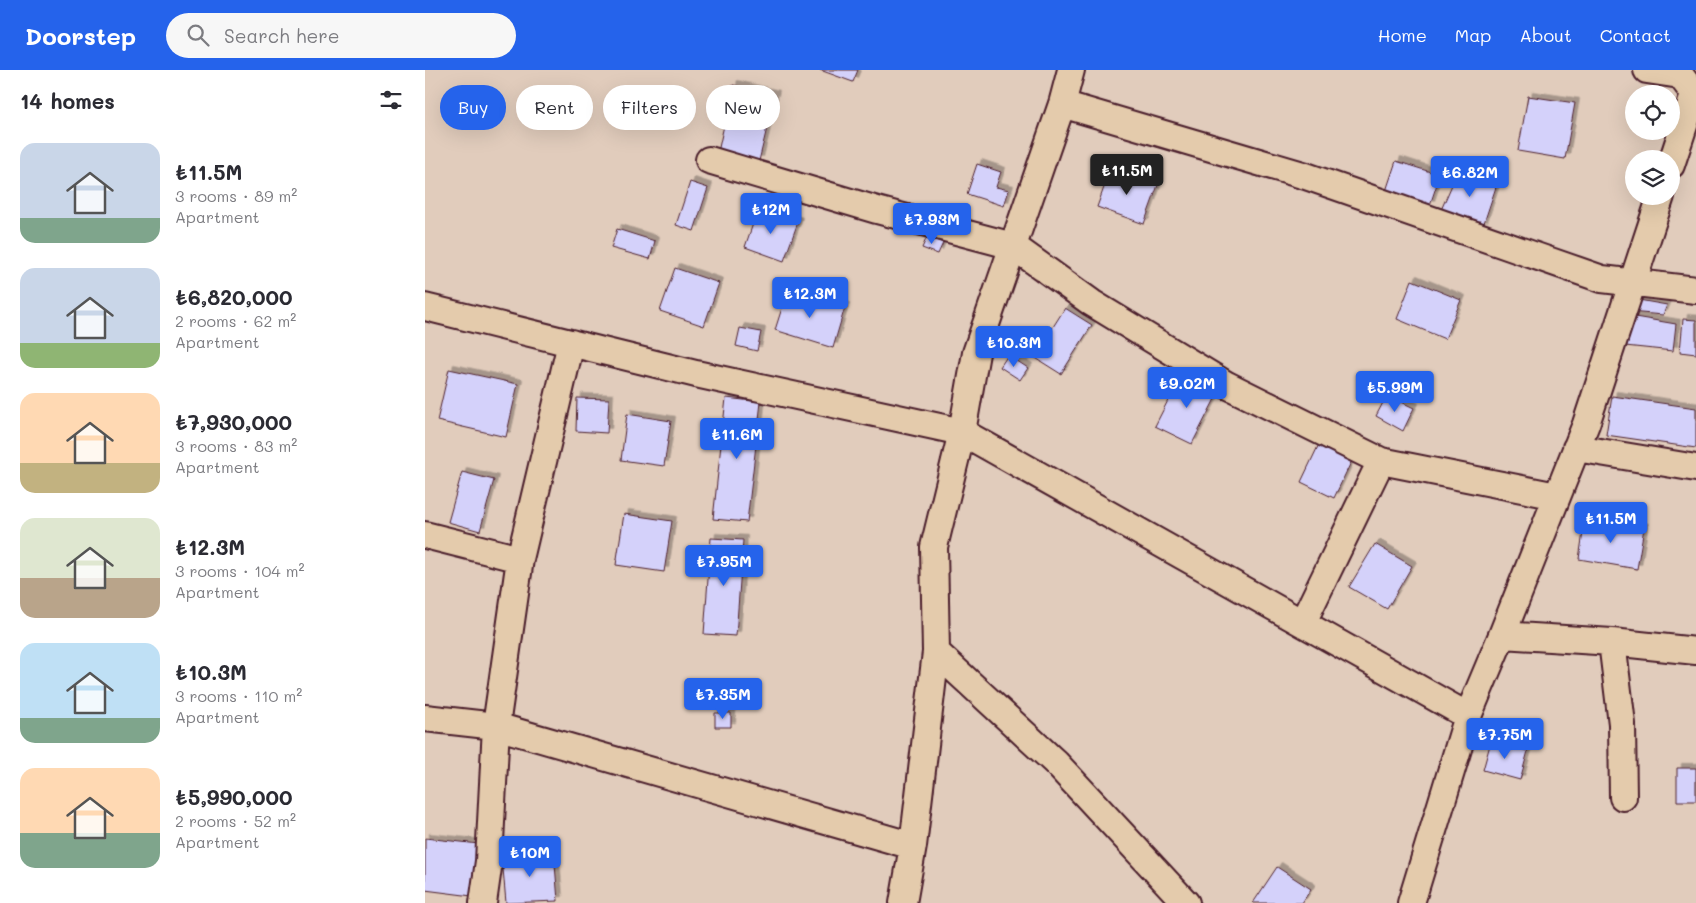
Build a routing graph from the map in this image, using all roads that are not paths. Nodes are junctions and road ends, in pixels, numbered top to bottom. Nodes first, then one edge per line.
1 (1071, 70) edge
2 (1647, 70) edge
3 (1695, 95) edge
4 (1062, 104) junction
5 (1676, 150) edge
6 (709, 160) dead end
7 (1658, 205) edge
8 (1013, 246) junction
9 (1632, 283) junction
10 (1696, 290) edge
11 (425, 308) edge
12 (571, 344) junction
13 (962, 432) junction
14 (1577, 448) junction
15 (1381, 461) junction
16 (1696, 468) edge
17 (1557, 496) junction
18 (425, 536) edge
19 (520, 559) junction
20 (1303, 622) junction
21 (1503, 636) junction
22 (1611, 642) junction
23 (1696, 651) edge
24 (936, 652) junction
25 (1469, 716) junction
26 (425, 718) edge
27 (496, 726) junction
28 (1623, 797) dead end
29 (913, 846) junction
30 (483, 903) edge
31 (903, 903) edge
32 (1186, 903) edge
33 (1411, 903) edge

1 - 4 street
2 - 3 street
3 - 5 street
4 - 8 street
4 - 9 street
6 - 8 street
7 - 9 street
8 - 13 street
8 - 15 street
9 - 10 street
9 - 14 street
11 - 12 street
12 - 13 street
12 - 19 street
13 - 20 street
13 - 24 street
14 - 16 street
14 - 17 street
15 - 17 street
15 - 20 street
17 - 21 street
18 - 19 street
19 - 27 street
20 - 25 street
21 - 22 street
21 - 25 street
22 - 23 street
22 - 28 street
24 - 29 street
24 - 32 street
25 - 33 street
26 - 27 street
27 - 29 street
27 - 30 street
29 - 31 street

